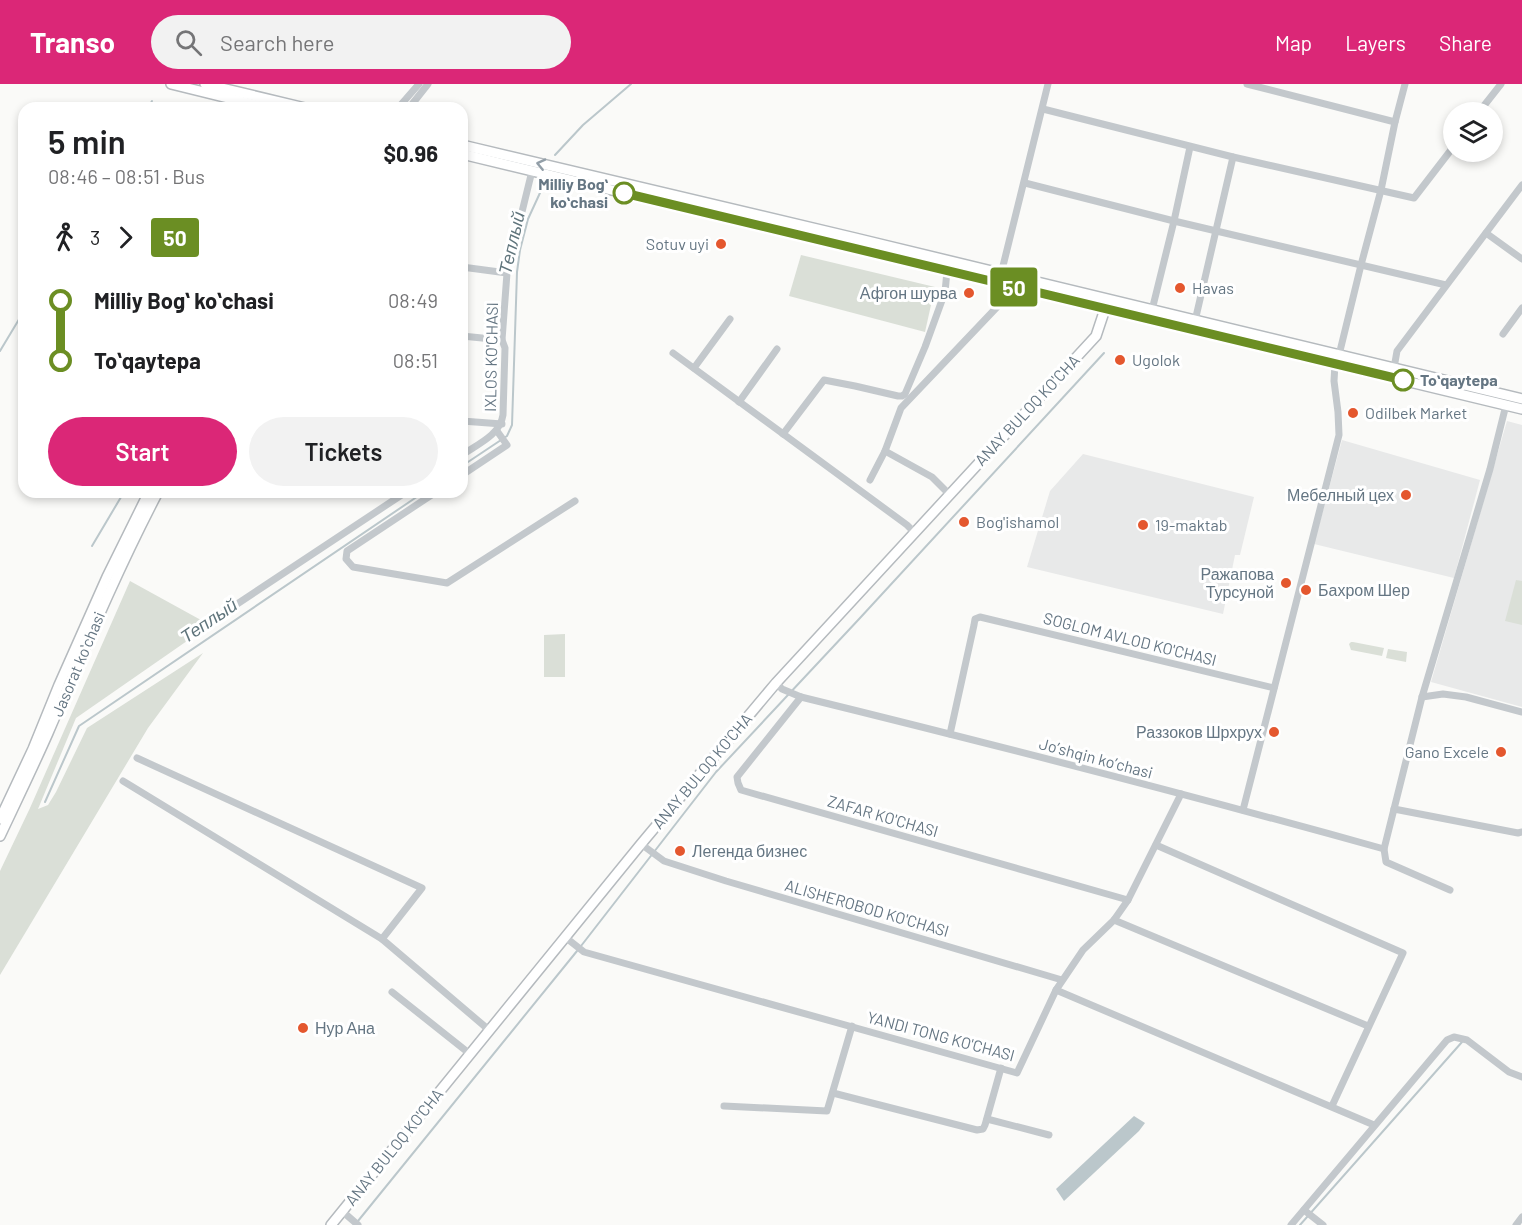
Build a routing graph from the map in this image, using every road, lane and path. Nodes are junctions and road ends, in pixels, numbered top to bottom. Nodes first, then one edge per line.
1 (171, 84) edge
2 (205, 84) edge
3 (419, 84) edge
4 (428, 84) edge
5 (1048, 84) edge
6 (1247, 84) edge
7 (1405, 84) edge
8 (1501, 84) edge
9 (244, 102) edge
10 (281, 102) edge
11 (403, 102) edge
12 (414, 102) edge
13 (1487, 102) edge
14 (1043, 109) junction
15 (1395, 122) junction
16 (468, 146) edge
17 (1190, 147) junction
18 (468, 155) edge
19 (1233, 158) junction
20 (1443, 160) edge
21 (532, 171) junction
22 (1025, 183) junction
23 (1522, 185) edge
24 (1381, 190) junction
25 (1174, 221) junction
26 (1215, 230) junction
27 (1486, 233) junction
28 (854, 243) junction
29 (1522, 259) edge
30 (1361, 265) junction
31 (468, 268) edge
32 (947, 271) junction
33 (507, 273) junction
34 (1002, 274) junction
35 (1008, 285) junction
36 (1446, 285) junction
37 (1107, 304) junction
38 (1522, 308) edge
39 (1152, 310) junction
40 (730, 319) dead end
41 (1195, 321) junction
42 (1503, 334) dead end
43 (468, 337) edge
44 (502, 340) junction
45 (777, 349) dead end
46 (673, 353) dead end
47 (1337, 359) junction
48 (694, 368) junction
49 (1394, 368) junction
50 (1439, 384) junction
51 (1522, 399) edge
52 (739, 402) junction
53 (1506, 405) junction
54 (1522, 408) edge
55 (468, 421) edge
56 (502, 424) junction
57 (497, 431) junction
58 (783, 434) junction
59 (468, 451) edge
60 (885, 451) junction
61 (468, 470) edge
62 (870, 480) dead end
63 (949, 494) junction
64 (145, 498) edge
65 (155, 498) edge
66 (397, 498) edge
67 (427, 498) edge
68 (575, 501) dead end
69 (914, 532) junction
70 (213, 620) dead end
71 (779, 686) junction
72 (1274, 688) junction
73 (801, 697) junction
74 (1422, 697) junction
75 (1522, 712) edge
76 (950, 734) junction
77 (137, 758) dead end
78 (123, 781) dead end
79 (1181, 794) junction
80 (1394, 808) junction
81 (1243, 810) junction
82 (0, 819) edge
83 (1522, 832) edge
84 (0, 836) edge
85 (1156, 845) junction
86 (644, 846) junction
87 (1384, 849) junction
88 (1450, 890) dead end
89 (1128, 900) junction
90 (1114, 920) junction
91 (382, 939) junction
92 (568, 939) junction
93 (1062, 981) junction
94 (1056, 990) junction
95 (392, 992) dead end
96 (852, 1026) junction
97 (1368, 1026) junction
98 (489, 1030) junction
99 (470, 1054) junction
100 (1001, 1068) junction
101 (1522, 1077) edge
102 (832, 1093) junction
103 (724, 1106) dead end
104 (1332, 1106) junction
105 (987, 1119) junction
106 (1374, 1125) junction
107 (1049, 1135) dead end
108 (342, 1211) junction
109 (1308, 1213) junction
110 (1522, 1217) edge
111 (331, 1225) edge
112 (358, 1225) edge
113 (1291, 1225) edge
114 (1323, 1225) edge
115 (1516, 1225) edge

1 - 9 main road
2 - 10 main road
3 - 11 street
4 - 12 street
5 - 14 street
6 - 15 street
7 - 15 street
8 - 13 street
14 - 17 street
14 - 22 street
15 - 24 street
28 -> 16 main road
17 - 19 street
17 - 25 street
18 - 21 main road
19 - 24 street
19 - 26 street
20 - 24 street
21 - 28 main road
21 - 33 street, IXLOS KO'CHASI
22 - 25 street
22 - 34 street
23 - 27 street
24 - 30 street
25 - 26 street
25 - 39 street
26 - 30 street
26 - 41 street
27 - 29 street
27 - 36 street
28 - 32 main road
28 - 34 main road
30 - 36 street
30 - 47 street
31 - 33 street
32 - 35 main road
32 - 58 street
33 - 44 street, IXLOS KO'CHASI
34 - 37 main road
35 - 37 main road
35 - 60 street
36 - 49 street
37 - 39 main road
37 - 47 main road
37 - 63 main road, ANAY BULOQ KO'CHA
38 - 42 street
39 - 41 main road
40 - 48 street
41 - 47 main road
43 - 44 street
44 - 56 street, IXLOS KO'CHASI
45 - 52 street
46 - 48 street
47 - 49 main road
47 - 50 main road
47 - 72 street
48 - 52 street
49 - 50 main road
50 - 51 main road
50 - 53 main road
52 - 58 street
53 - 54 main road
53 - 74 street
55 - 56 street
56 - 57 street, IXLOS KO'CHASI
57 - 59 street, IXLOS KO'CHASI
57 - 61 street
58 - 69 street
60 - 62 street
60 - 63 street
63 - 69 main road, ANAY BULOQ KO'CHA
64 - 82 main road, Jasorat koʻchasi
65 - 84 main road, Jasorat koʻchasi
66 - 70 street
67 - 68 street
69 - 71 main road, ANAY BULOQ KO'CHA
71 - 73 street, Joʼshqin koʼchasi
71 - 86 main road, ANAY BULOQ KO'CHA
72 - 76 street, SOGLOM AVLOD KO'CHASI
72 - 81 street
73 - 76 street, Joʼshqin koʼchasi
73 - 89 street, ZAFAR KO'CHASI
74 - 75 street
74 - 80 street
76 - 79 street, Joʼshqin koʼchasi
77 - 91 street
78 - 91 street
79 - 81 street, Joʼshqin koʼchasi
79 - 85 street, YANDI TONG KO'CHASI
80 - 83 street
80 - 87 street
81 - 87 street, Joʼshqin koʼchasi
85 - 89 street, YANDI TONG KO'CHASI
85 - 97 street
86 - 92 main road, ANAY BULOQ KO'CHA
86 - 93 street, ALISHEROBOD KO'CHASI
87 - 88 street
89 - 90 street, YANDI TONG KO'CHASI
90 - 93 street, YANDI TONG KO'CHASI
90 - 97 street
91 - 98 street
92 - 96 street, YANDI TONG KO'CHASI
92 - 98 main road, ANAY BULOQ KO'CHA
93 - 94 street, YANDI TONG KO'CHASI
94 - 100 street, YANDI TONG KO'CHASI
94 - 104 street
95 - 99 street
96 - 100 street, YANDI TONG KO'CHASI
96 - 102 street
97 - 104 street
98 - 99 main road, ANAY BULOQ KO'CHA
99 - 108 main road, ANAY BULOQ KO'CHA
100 - 105 street
101 - 106 street
102 - 103 street
102 - 105 street
104 - 106 street
105 - 107 street
106 - 109 street
108 - 111 main road, ANAY BULOQ KO'CHA
108 - 112 street
109 - 113 street
109 - 114 street
110 - 115 street

